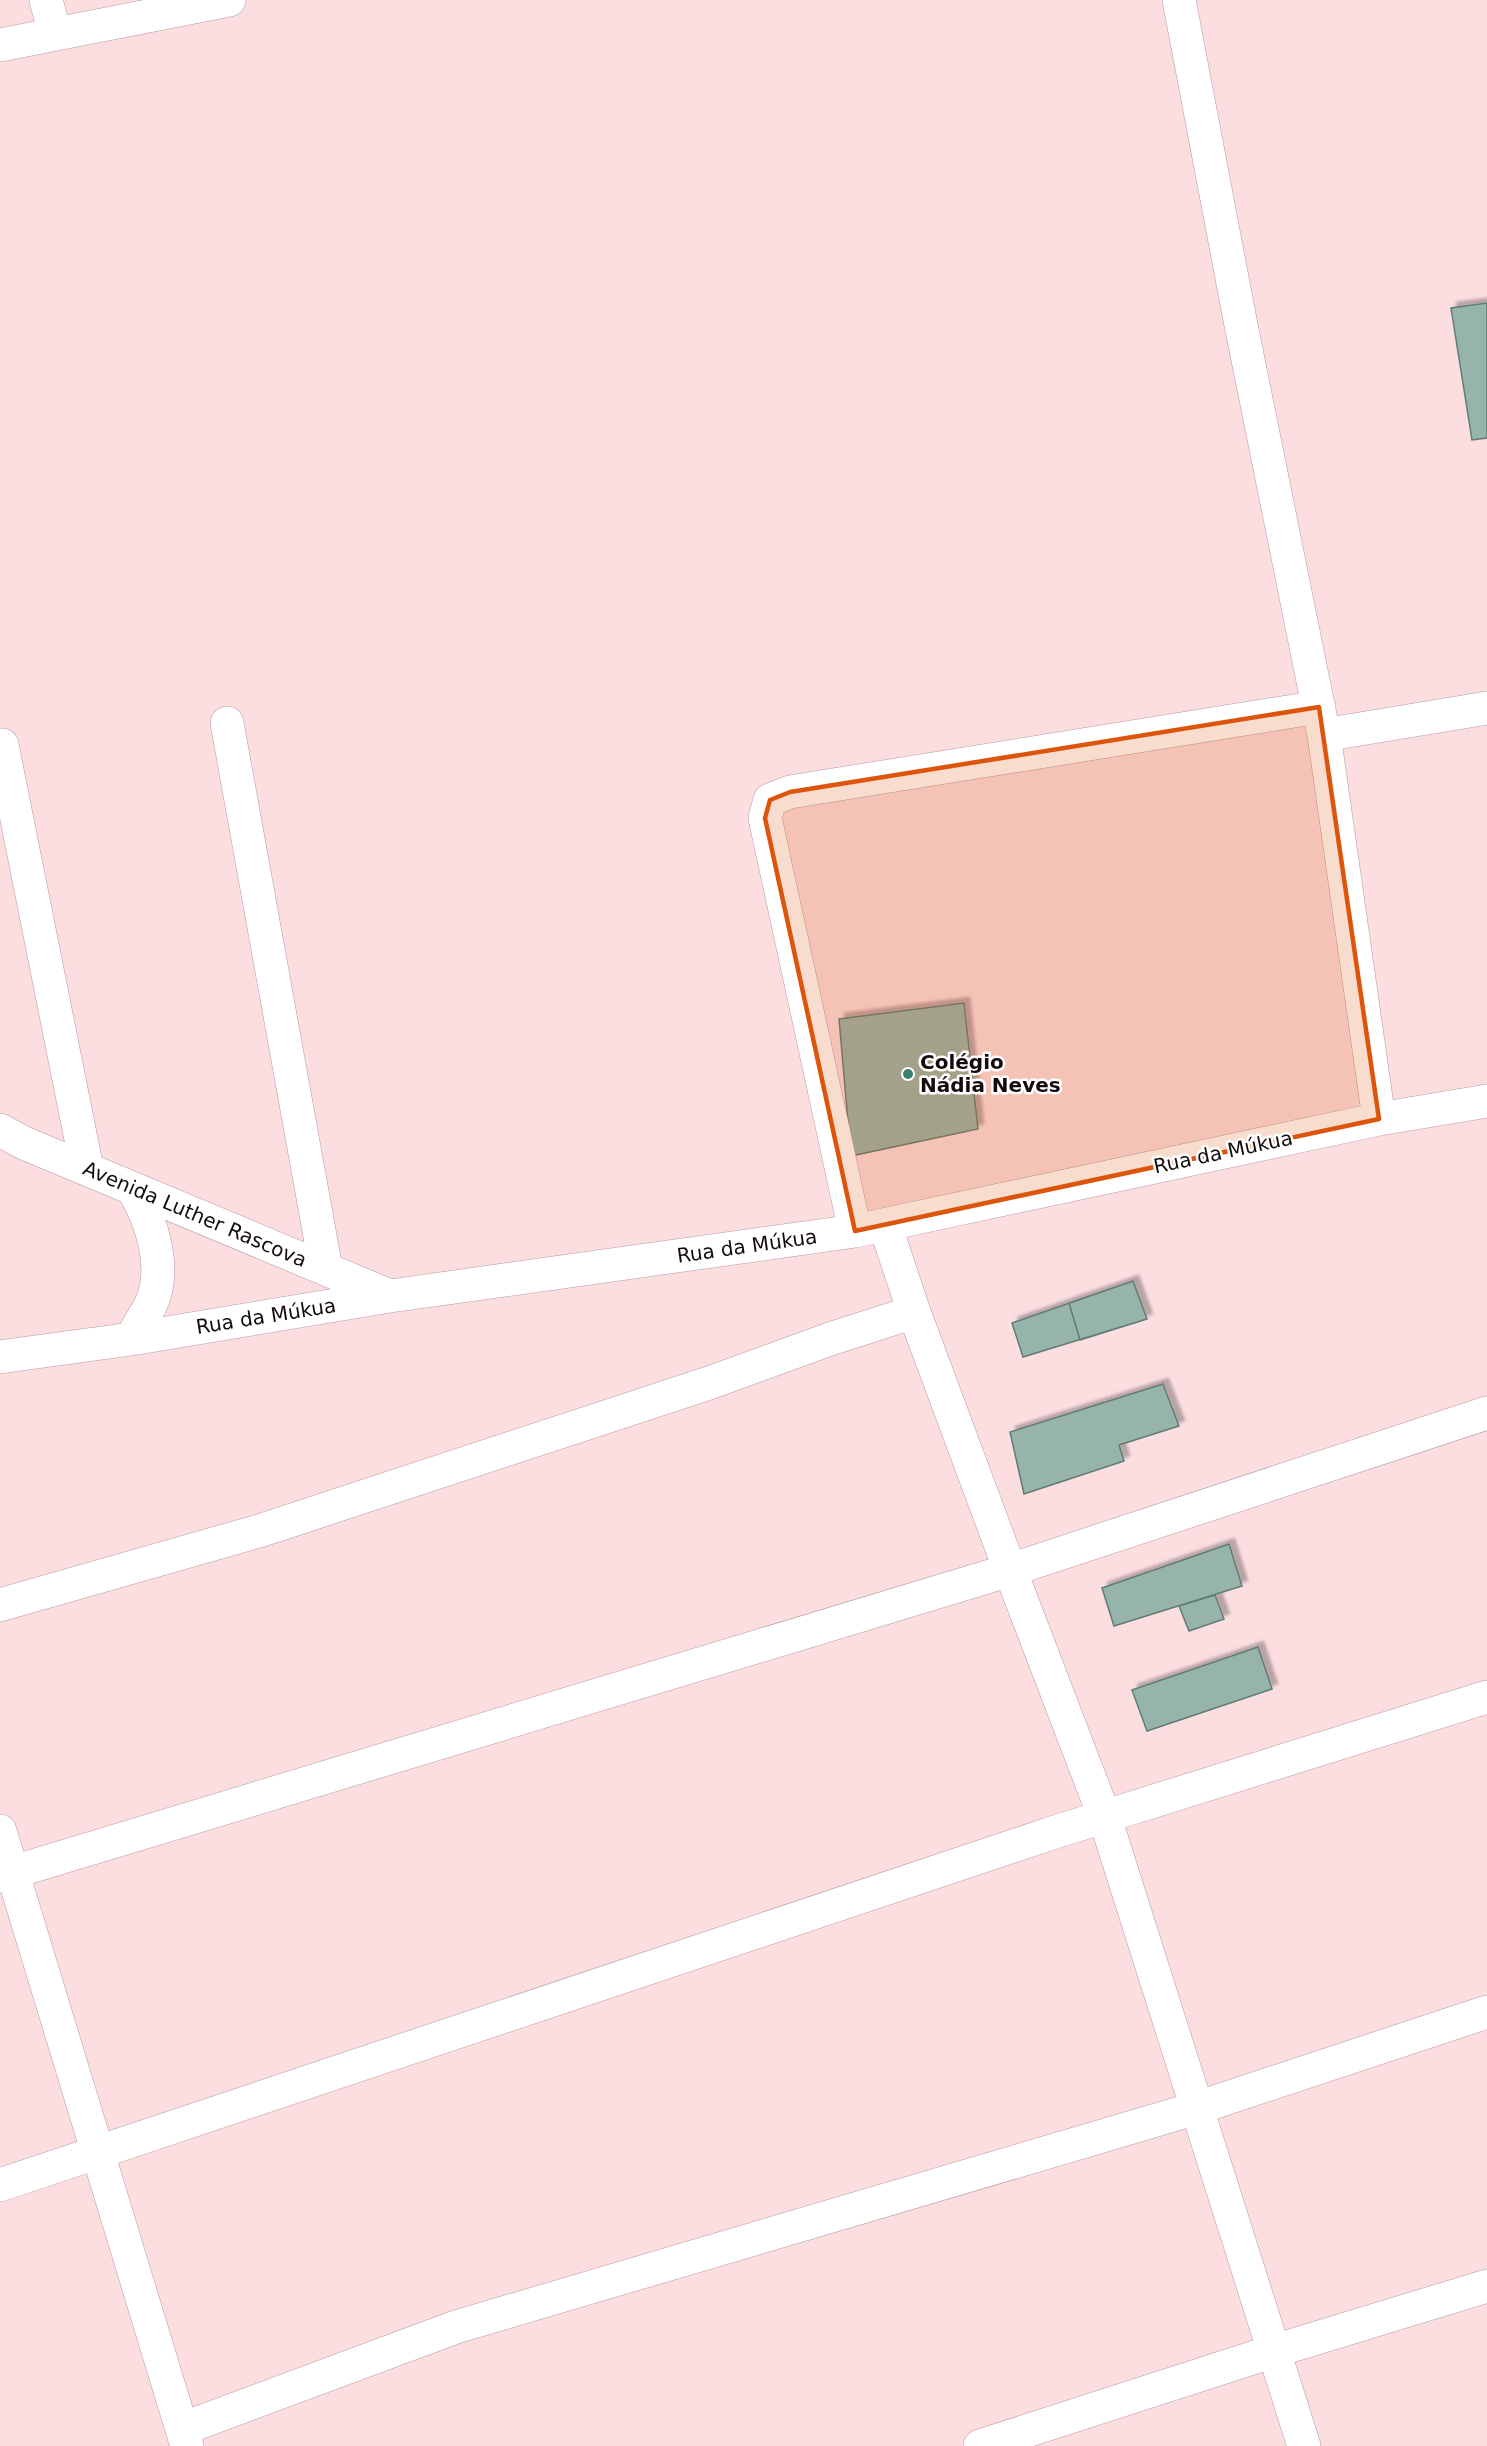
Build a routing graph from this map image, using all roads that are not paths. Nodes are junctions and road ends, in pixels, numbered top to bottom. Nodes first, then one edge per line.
1 (46, 0) edge
2 (229, 0) edge
3 (1179, 0) edge
4 (55, 34) junction
5 (0, 45) edge
6 (1487, 708) edge
7 (1321, 721) junction
8 (227, 723) dead end
9 (2, 746) dead end
10 (1487, 1101) edge
11 (1378, 1119) junction
12 (0, 1130) edge
13 (87, 1169) junction
14 (133, 1189) junction
15 (870, 1228) junction
16 (326, 1269) junction
17 (390, 1296) junction
18 (914, 1312) junction
19 (131, 1339) junction
20 (0, 1357) edge
21 (1487, 1413) edge
22 (1010, 1570) junction
23 (0, 1605) edge
24 (1487, 1697) edge
25 (1105, 1818) junction
26 (0, 1831) edge
27 (6, 1874) edge
28 (1487, 2012) edge
29 (1197, 2108) junction
30 (97, 2152) junction
31 (0, 2185) edge
32 (1487, 2286) edge
33 (1274, 2351) junction
34 (185, 2438) edge
35 (980, 2446) edge
36 (1304, 2446) edge

1 - 4 street
2 - 4 street
3 - 7 street
4 - 5 street
6 - 7 street
7 - 11 street
7 - 15 street
8 - 16 street
9 - 13 street
10 - 11 street, Rua da Múkua
11 - 15 street, Rua da Múkua
12 - 13 street, Avenida Luther Rascova
13 - 14 street, Avenida Luther Rascova
14 - 16 street, Avenida Luther Rascova
14 - 19 street
15 - 17 street, Rua da Múkua
15 - 18 street
16 - 17 street, Avenida Luther Rascova
17 - 19 street, Rua da Múkua
18 - 22 street
18 - 23 street
19 - 20 street, Rua da Múkua
21 - 22 street
22 - 25 street
22 - 27 street
24 - 25 street
25 - 29 street
25 - 30 street
26 - 27 street
27 - 30 street
28 - 29 street
29 - 33 street
29 - 34 street
30 - 31 street
30 - 34 street
32 - 33 street
33 - 35 street
33 - 36 street

